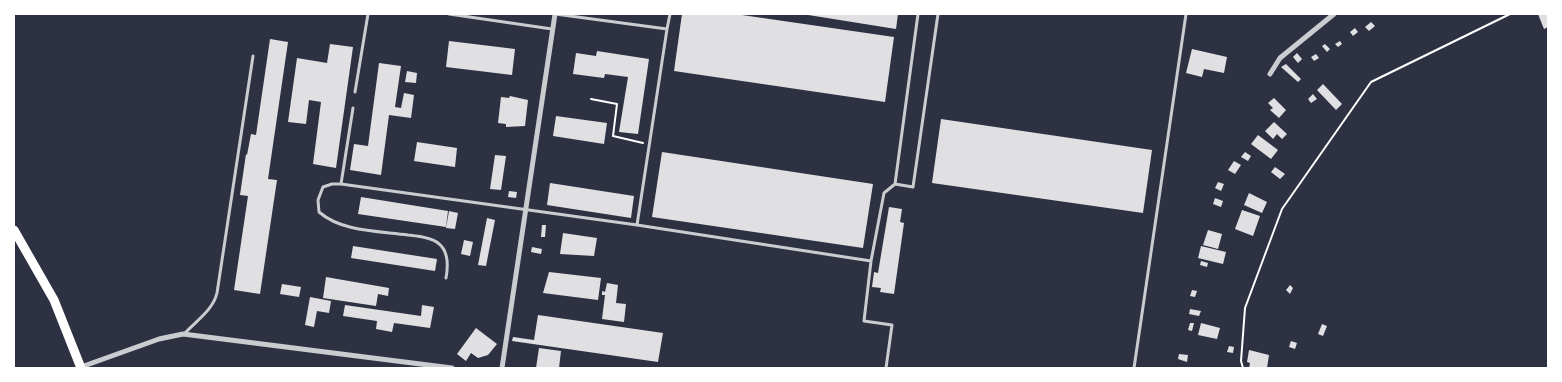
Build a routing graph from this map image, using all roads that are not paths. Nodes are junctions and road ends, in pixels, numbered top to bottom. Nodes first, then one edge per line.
1 (368, 14) edge
2 (449, 14) edge
3 (555, 14) edge
4 (670, 14) edge
5 (918, 14) edge
6 (938, 14) edge
7 (1186, 14) edge
8 (1334, 14) edge
9 (553, 29) junction
10 (667, 29) junction
11 (253, 56) dead end
12 (1270, 74) dead end
13 (355, 92) dead end
14 (353, 108) dead end
15 (341, 184) junction
16 (895, 184) junction
17 (526, 210) junction
18 (636, 225) junction
19 (14, 230) edge
20 (871, 261) junction
21 (446, 278) dead end
22 (183, 334) junction
23 (81, 368) edge
24 (452, 368) edge
25 (502, 368) edge
26 (886, 368) edge
27 (1134, 368) edge

1 - 13 lane
2 - 9 lane
3 - 9 street
3 - 10 lane
4 - 10 lane
5 - 16 lane
6 - 16 lane
7 - 27 lane
8 - 12 street
9 - 17 street
10 - 18 lane
11 - 22 lane
14 - 15 lane
15 - 17 lane
15 - 21 lane
16 - 20 lane
17 - 18 lane
17 - 25 street
18 - 20 lane
19 - 23 main road
20 - 26 lane
22 - 23 street
22 - 24 street

